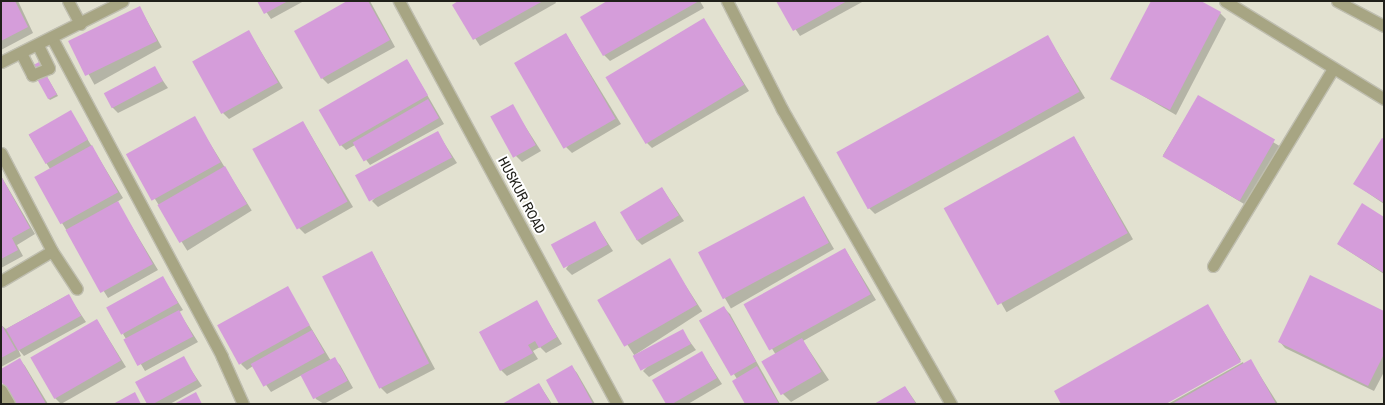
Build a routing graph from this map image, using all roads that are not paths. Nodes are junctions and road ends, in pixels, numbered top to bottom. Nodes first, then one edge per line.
1 (68, 1) edge
2 (123, 1) edge
3 (399, 1) edge
4 (727, 1) edge
5 (1225, 1) edge
6 (1340, 2) edge
7 (80, 24) junction
8 (1384, 26) edge
9 (52, 38) junction
10 (38, 45) junction
11 (22, 53) junction
12 (1, 62) edge
13 (1333, 69) junction
14 (1384, 99) edge
15 (1, 153) edge
16 (52, 251) junction
17 (1212, 266) dead end
18 (1, 281) edge
19 (77, 289) dead end
20 (1, 390) edge
21 (9, 404) edge
22 (243, 404) edge
23 (617, 404) edge
24 (951, 404) edge

1 - 7 street
2 - 7 street
3 - 23 street, HUSKUR ROAD
4 - 24 street
5 - 13 street
6 - 8 street
7 - 9 street
9 - 10 street
9 - 22 street
10 - 11 street
10 - 11 street
11 - 12 street
13 - 14 street
13 - 17 street
15 - 16 street
16 - 18 street
16 - 19 street
20 - 21 street

